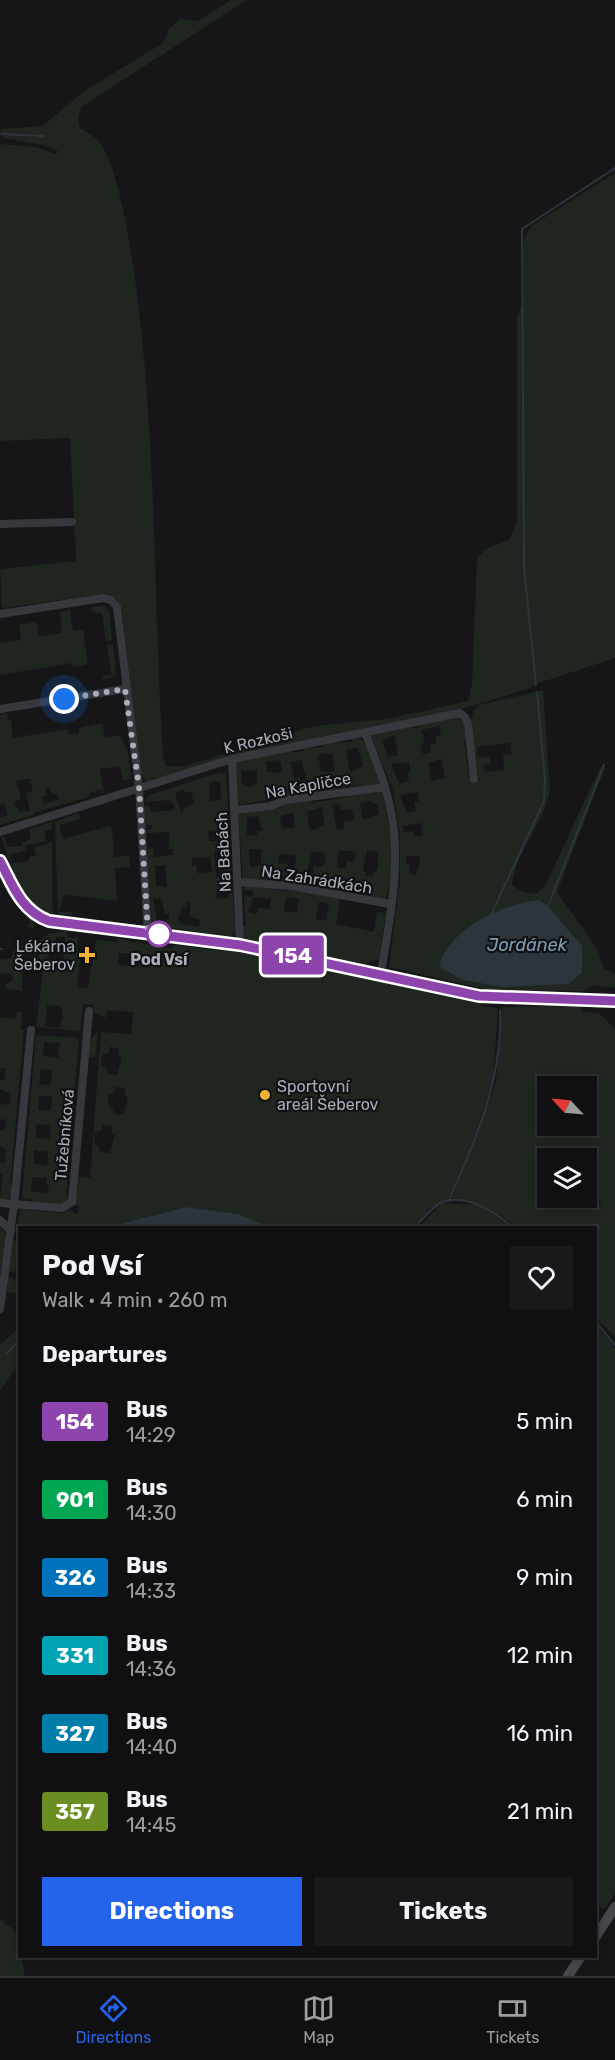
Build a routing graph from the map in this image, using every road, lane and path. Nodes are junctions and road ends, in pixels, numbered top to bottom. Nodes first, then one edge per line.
1 (72, 522) dead end
2 (0, 524) edge
3 (0, 614) edge
4 (125, 689) junction
5 (0, 709) edge
6 (365, 733) junction
7 (232, 759) junction
8 (474, 779) dead end
9 (139, 787) junction
10 (385, 787) junction
11 (235, 810) junction
12 (0, 832) edge
13 (0, 861) edge
14 (238, 882) junction
15 (390, 904) junction
16 (148, 933) junction
17 (240, 945) junction
18 (381, 974) junction
19 (615, 1001) edge
20 (89, 1011) dead end
21 (31, 1030) dead end
22 (0, 1203) edge
23 (14, 1204) junction
24 (0, 1220) edge
25 (11, 1231) junction
26 (0, 1309) edge
27 (615, 1907) edge
28 (597, 1934) edge
29 (580, 1958) edge
30 (568, 1976) edge

1 - 2 street
3 - 4 street
4 - 5 street
4 - 9 street
6 - 7 street, K Rozkoši
6 - 8 street, K Rozkoši
6 - 10 street
7 - 9 street, K Rozkoši
7 - 11 street, Na Babách
9 - 12 street, K Rozkoši
9 - 16 street
10 - 11 street, Na Kapličce
10 - 15 street
11 - 14 street, Na Babách
13 - 16 street
14 - 15 street, Na Zahrádkách
14 - 17 street, Na Babách
15 - 18 street
16 - 17 street
17 - 18 street
18 - 19 street
20 - 23 street, Tužebníková
21 - 23 street
22 - 23 street
23 - 25 street
24 - 25 street
25 - 26 street
27 - 28 street
29 - 30 street

